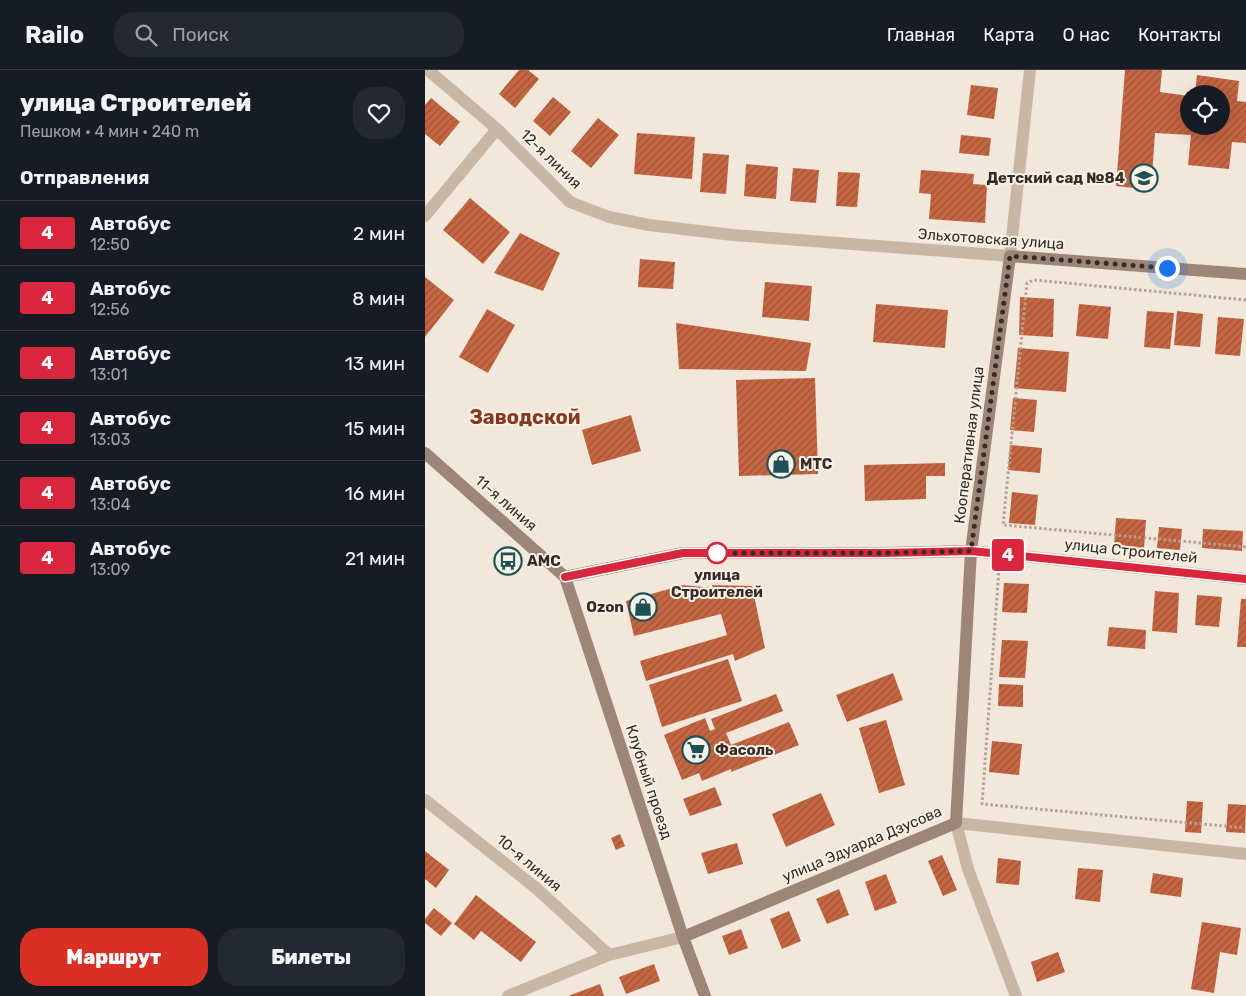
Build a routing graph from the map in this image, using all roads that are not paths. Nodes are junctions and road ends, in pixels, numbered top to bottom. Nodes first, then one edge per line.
1 (428, 70) edge
2 (1030, 70) edge
3 (497, 129) junction
4 (425, 216) edge
5 (733, 235) joint
6 (1010, 256) junction
7 (1246, 274) edge
8 (425, 453) edge
9 (971, 551) junction
10 (565, 577) junction
11 (1246, 579) edge
12 (425, 800) edge
13 (956, 823) junction
14 (1246, 854) edge
15 (683, 937) junction
16 (609, 955) junction
17 (508, 996) edge
18 (705, 996) edge
19 (1016, 996) edge

1 - 3 street, 12-я линия
2 - 6 street, Кооперативная улица
3 - 4 street
3 - 5 street, 12-я линия
5 - 6 street, Эльхотовская улица
6 - 7 street, Эльхотовская улица
6 - 9 street, Кооперативная улица
8 - 10 street, 11-я линия
9 - 10 street, улица Строителей
9 - 11 street, улица Строителей
9 - 13 street, Кооперативная улица
10 - 15 street, Клубный проезд
12 - 16 street, 10-я линия
13 - 14 street, улица Эдуарда Дзусова
13 - 15 street, улица Эдуарда Дзусова
13 - 19 street, Кооперативная улица
15 - 16 street, улица Эдуарда Дзусова
15 - 18 street, Клубный проезд
16 - 17 street, улица Эдуарда Дзусова

